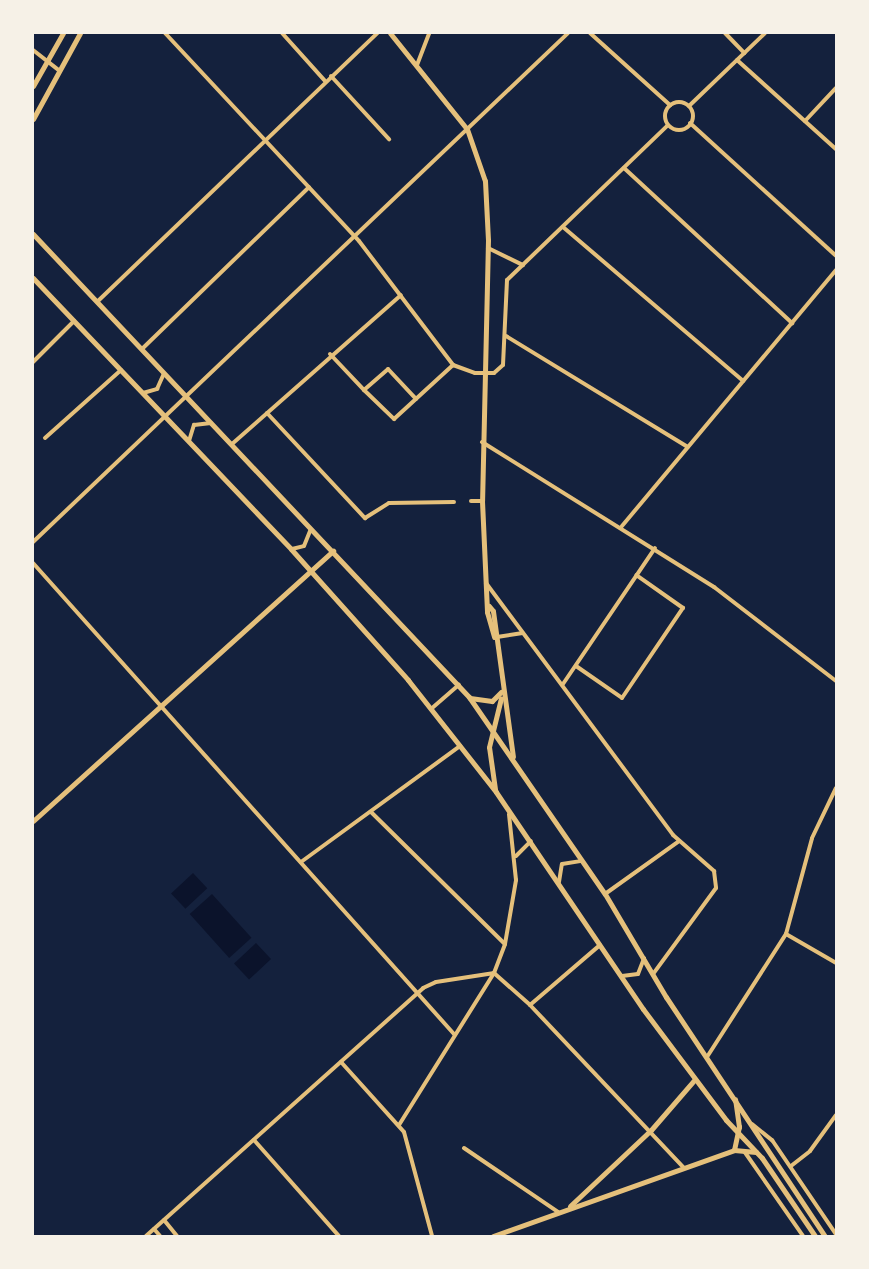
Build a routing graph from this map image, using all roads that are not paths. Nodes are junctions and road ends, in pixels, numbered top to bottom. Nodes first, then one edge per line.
1 (63, 33) edge
2 (80, 33) edge
3 (165, 33) edge
4 (282, 33) edge
5 (377, 33) edge
6 (390, 33) edge
7 (429, 33) edge
8 (568, 33) edge
9 (590, 33) edge
10 (725, 33) edge
11 (765, 33) edge
12 (33, 50) edge
13 (744, 53) junction
14 (737, 60) junction
15 (45, 63) junction
16 (417, 65) junction
17 (58, 70) junction
18 (331, 76) junction
19 (325, 81) junction
20 (33, 86) edge
21 (836, 88) edge
22 (670, 105) junction
23 (689, 106) junction
24 (33, 119) edge
25 (805, 121) junction
26 (690, 123) junction
27 (669, 125) junction
28 (467, 129) junction
29 (389, 139) dead end
30 (264, 140) junction
31 (836, 149) edge
32 (624, 168) junction
33 (309, 187) junction
34 (563, 227) junction
35 (34, 236) edge
36 (354, 236) junction
37 (488, 248) junction
38 (836, 256) edge
39 (523, 265) junction
40 (836, 270) edge
41 (33, 278) edge
42 (401, 295) junction
43 (98, 301) junction
44 (74, 321) junction
45 (792, 323) junction
46 (506, 336) junction
47 (143, 348) junction
48 (330, 354) junction
49 (33, 362) edge
50 (453, 365) junction
51 (120, 370) junction
52 (164, 372) junction
53 (483, 373) junction
54 (743, 381) junction
55 (364, 390) junction
56 (143, 393) junction
57 (187, 395) junction
58 (416, 399) junction
59 (267, 413) junction
60 (165, 416) junction
61 (211, 423) junction
62 (45, 438) dead end
63 (189, 441) junction
64 (482, 442) junction
65 (232, 444) junction
66 (688, 447) junction
67 (471, 501) dead end
68 (482, 501) junction
69 (454, 502) dead end
70 (622, 526) junction
71 (311, 528) junction
72 (33, 542) edge
73 (655, 548) junction
74 (291, 549) junction
75 (333, 551) junction
76 (33, 562) edge
77 (311, 570) junction
78 (636, 575) junction
79 (486, 583) junction
80 (523, 633) junction
81 (494, 637) junction
82 (576, 666) junction
83 (836, 681) edge
84 (563, 684) junction
85 (459, 685) junction
86 (502, 691) junction
87 (470, 697) junction
88 (161, 706) junction
89 (431, 709) junction
90 (494, 730) junction
91 (460, 746) junction
92 (513, 758) junction
93 (836, 788) edge
94 (496, 792) junction
95 (508, 808) junction
96 (370, 812) junction
97 (33, 821) edge
98 (531, 842) junction
99 (680, 842) junction
100 (516, 857) junction
101 (582, 861) junction
102 (301, 862) junction
103 (559, 882) junction
104 (605, 894) junction
105 (786, 934) junction
106 (505, 944) junction
107 (600, 945) junction
108 (644, 958) junction
109 (836, 963) edge
110 (494, 973) junction
111 (653, 974) junction
112 (621, 976) junction
113 (419, 992) junction
114 (530, 1005) junction
115 (454, 1034) junction
116 (707, 1057) junction
117 (341, 1062) junction
118 (695, 1079) junction
119 (731, 1089) junction
120 (836, 1115) edge
121 (753, 1124) junction
122 (399, 1125) junction
123 (651, 1130) junction
124 (739, 1133) junction
125 (254, 1140) junction
126 (464, 1148) dead end
127 (734, 1150) junction
128 (743, 1150) junction
129 (758, 1152) junction
130 (790, 1166) junction
131 (684, 1168) junction
132 (567, 1209) junction
133 (558, 1212) junction
134 (164, 1220) junction
135 (154, 1228) junction
136 (836, 1234) edge
137 (146, 1236) edge
138 (160, 1236) edge
139 (177, 1236) edge
140 (339, 1236) edge
141 (432, 1236) edge
142 (493, 1236) edge
143 (803, 1236) edge
144 (815, 1236) edge
145 (825, 1236) edge

1 - 15 street
2 - 17 street
3 - 30 street
4 - 19 street
5 - 18 street
6 - 16 street
7 - 16 street
8 - 28 street
9 - 22 street
10 - 13 street
11 - 13 street
12 - 15 street
13 - 14 street
14 - 23 street
14 - 25 street
15 - 17 street
15 - 20 street
16 - 28 street
17 - 24 street
18 - 19 street
18 - 29 street
19 - 30 street
21 - 25 street
22 - 23 street
22 - 27 street
23 - 26 street
25 - 31 street
26 - 27 street
26 - 38 street
27 - 32 street
28 - 36 street
28 - 37 street
30 - 33 street
30 - 43 street
32 - 34 street
32 - 45 street
33 - 36 street
33 - 47 street
34 - 39 street
34 - 54 street
35 - 43 street
36 - 42 street
36 - 57 street
37 - 39 street
37 - 53 street
39 - 46 street
40 - 45 street
41 - 44 street
42 - 48 street
42 - 50 street
43 - 47 street
44 - 49 street
44 - 51 street
45 - 54 street
46 - 53 street
46 - 66 street
47 - 52 street
48 - 55 street
48 - 59 street
50 - 53 street
50 - 58 street
51 - 56 street
51 - 62 street
52 - 56 street
52 - 57 street
53 - 64 street
54 - 66 street
55 - 58 street
55 - 58 street
56 - 60 street
57 - 60 street
57 - 61 street
59 - 65 street
59 - 69 street
60 - 63 street
60 - 72 street
61 - 63 street
61 - 65 street
63 - 74 street
64 - 68 street
64 - 70 street
65 - 71 street
66 - 70 street
67 - 68 street
68 - 79 street
70 - 73 street
71 - 74 street
71 - 75 street
73 - 78 street
73 - 83 street
74 - 77 street
75 - 77 street
75 - 85 street
76 - 88 street
77 - 88 street
77 - 89 street
78 - 82 street
78 - 82 street
79 - 80 street
79 - 81 street
80 - 81 street
80 - 84 street
81 - 86 street
82 - 84 street
84 - 99 street
85 - 87 street
85 - 89 street
86 - 87 street
86 - 90 street
86 - 92 street
87 - 90 street
88 - 97 street
88 - 102 street
89 - 91 street
90 - 92 street
90 - 94 street
91 - 94 street
91 - 96 street
92 - 101 street
93 - 105 street
94 - 95 street
95 - 98 street
95 - 100 street
96 - 102 street
96 - 106 street
98 - 100 street
98 - 103 street
99 - 104 street
99 - 111 street
100 - 106 street
101 - 103 street
101 - 104 street
102 - 113 street
103 - 107 street
104 - 108 street
105 - 109 street
105 - 116 street
106 - 110 street
107 - 112 street
107 - 114 street
108 - 111 street
108 - 112 street
110 - 113 street
110 - 114 street
110 - 115 street
111 - 116 street
112 - 118 street
113 - 115 street
113 - 117 street
114 - 123 street
115 - 122 street
116 - 119 street
117 - 122 street
117 - 125 street
118 - 123 street
118 - 124 street
119 - 121 street
119 - 124 street
120 - 130 street
121 - 130 street
121 - 145 street
122 - 141 street
123 - 131 street
123 - 132 street
124 - 127 street
124 - 129 street
125 - 134 street
125 - 140 street
126 - 133 street
127 - 128 street
127 - 131 street
128 - 129 street
128 - 143 street
129 - 144 street
130 - 136 street
131 - 132 street
132 - 133 street
133 - 142 street
134 - 135 street
134 - 139 street
135 - 137 street
135 - 138 street

